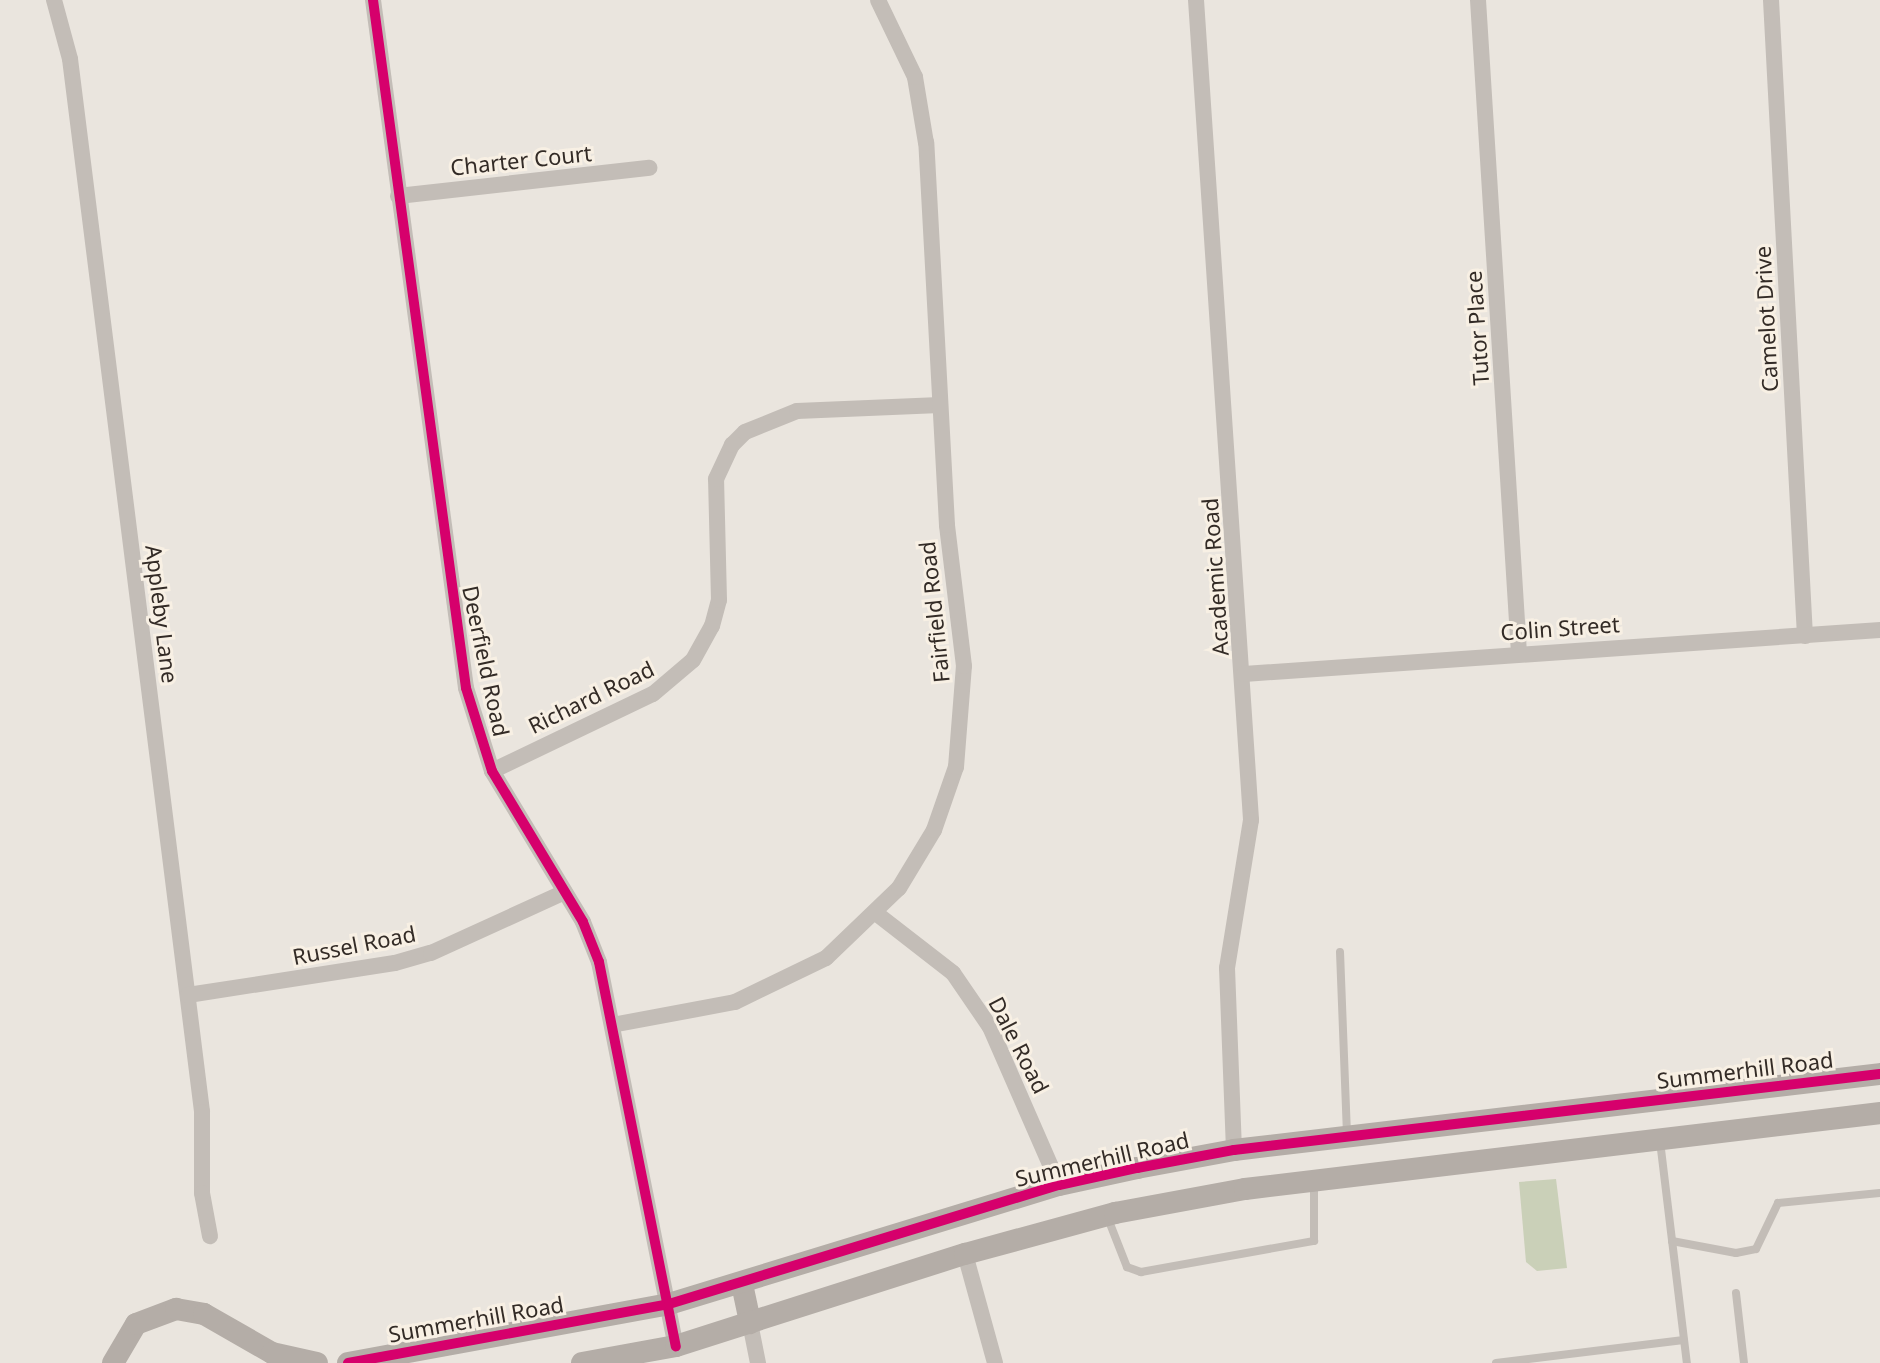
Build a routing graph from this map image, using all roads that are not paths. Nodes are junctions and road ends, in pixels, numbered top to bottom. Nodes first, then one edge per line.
1 (54, 0) edge
2 (373, 0) edge
3 (878, 0) edge
4 (1196, 0) edge
5 (1478, 0) edge
6 (1771, 0) edge
7 (649, 168) dead end
8 (398, 196) junction
9 (940, 405) junction
10 (1880, 630) edge
11 (1805, 636) junction
12 (1519, 653) junction
13 (1244, 674) junction
14 (492, 771) junction
15 (565, 892) junction
16 (877, 914) junction
17 (1340, 952) dead end
18 (188, 995) junction
19 (612, 1025) junction
20 (1880, 1074) edge
21 (1880, 1113) edge
22 (1347, 1137) junction
23 (1660, 1140) junction
24 (1234, 1150) junction
25 (1314, 1181) junction
26 (1059, 1185) junction
27 (1880, 1193) edge
28 (1107, 1216) junction
29 (210, 1236) dead end
30 (1672, 1241) junction
31 (965, 1254) junction
32 (742, 1284) junction
33 (1736, 1293) dead end
34 (669, 1304) junction
35 (750, 1323) junction
36 (1684, 1340) junction
37 (676, 1346) junction
38 (113, 1363) edge
39 (317, 1363) edge
40 (348, 1363) edge
41 (582, 1363) edge
42 (758, 1363) edge
43 (995, 1363) edge
44 (1496, 1363) edge
45 (1687, 1363) edge
46 (1744, 1363) edge

1 - 18 street, Appleby Lane
2 - 8 street, Deerfield Road
3 - 9 street, Fairfield Road
4 - 13 street, Academic Road
5 - 12 street, Tutor Place
6 - 11 street, Camelot Drive
7 - 8 street, Charter Court
8 - 14 street, Deerfield Road
9 - 14 street, Richard Road
9 - 16 street, Fairfield Road
10 - 11 street, Colin Street
11 - 12 street, Colin Street
12 - 13 street, Colin Street
13 - 24 street, Academic Road
14 - 15 street, Deerfield Road
15 - 18 street, Russel Road
15 - 19 street, Deerfield Road
16 - 19 street, Fairfield Road
16 - 26 street, Dale Road
17 - 22 lane
18 - 29 street, Appleby Lane
19 - 34 street, Deerfield Road
20 - 22 street, Summerhill Road
21 - 23 street
22 - 24 street, Summerhill Road
23 - 25 street
23 - 30 lane
24 - 26 street, Summerhill Road
25 - 28 street
25 - 28 lane
26 - 32 street, Summerhill Road
27 - 30 lane
28 - 31 street
30 - 36 lane
31 - 35 street
31 - 43 street
32 - 34 street, Summerhill Road
32 - 35 street
33 - 46 lane
34 - 37 street, Deerfield Road
34 - 40 street, Summerhill Road
35 - 37 street
35 - 42 street
36 - 44 lane
36 - 45 lane
37 - 41 street
38 - 39 street

